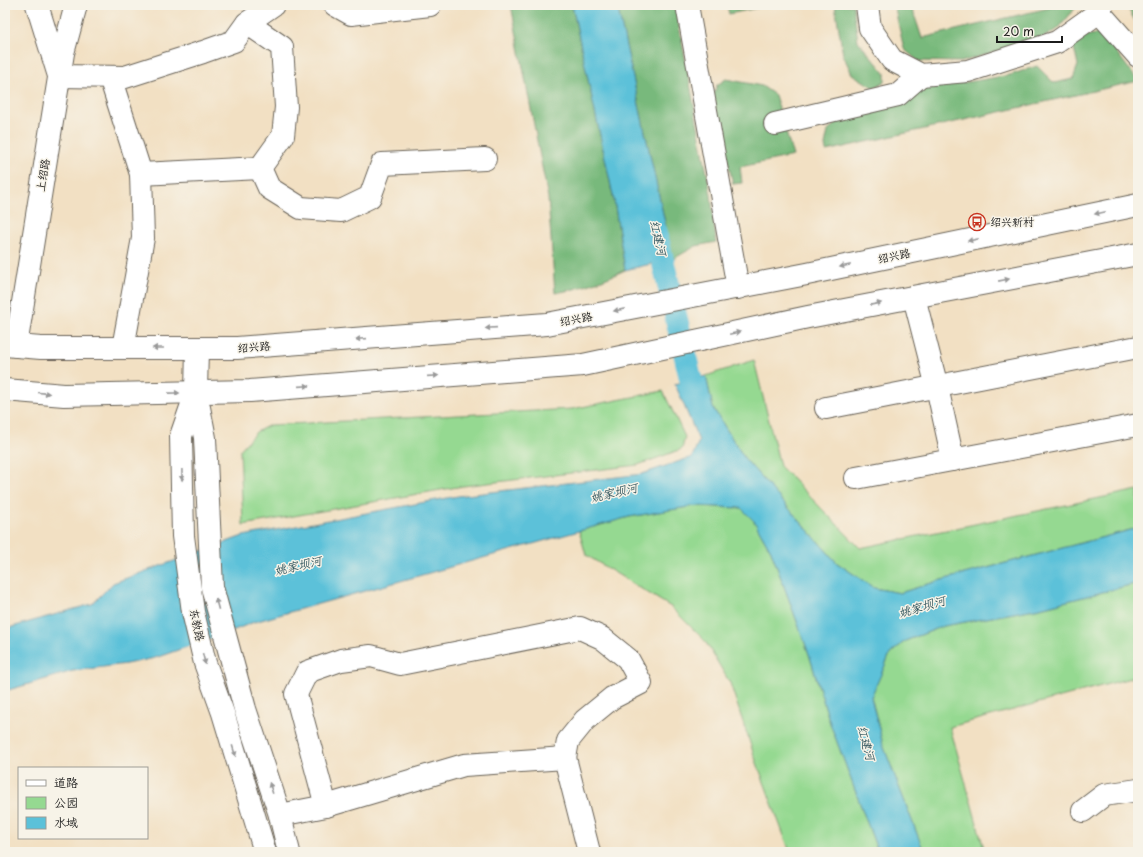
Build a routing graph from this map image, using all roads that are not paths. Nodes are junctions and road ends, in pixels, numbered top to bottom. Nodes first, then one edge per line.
1 (37, 5) edge
2 (76, 5) edge
3 (273, 5) edge
4 (335, 5) edge
5 (430, 5) edge
6 (687, 5) edge
7 (867, 5) edge
8 (1100, 9) edge
9 (247, 23) junction
10 (1138, 56) edge
11 (921, 75) junction
12 (59, 76) junction
13 (110, 77) junction
14 (775, 124) dead end
15 (485, 159) dead end
16 (260, 168) junction
17 (141, 174) junction
18 (1138, 205) edge
19 (1138, 254) edge
20 (738, 288) junction
21 (914, 297) junction
22 (10, 345) edge
23 (1138, 347) edge
24 (122, 348) junction
25 (197, 348) junction
26 (937, 387) junction
27 (5, 390) edge
28 (196, 392) junction
29 (826, 408) dead end
30 (1138, 425) edge
31 (953, 460) junction
32 (856, 478) dead end
33 (565, 758) junction
34 (1138, 790) edge
35 (326, 806) junction
36 (1083, 811) dead end
37 (280, 815) junction
38 (265, 852) edge
39 (289, 852) edge
40 (590, 852) edge

1 - 12 main road
2 - 12 main road, 上绍路
3 - 9 main road
4 - 5 main road
6 - 20 main road
7 - 11 main road
8 - 10 main road
8 - 11 main road
9 - 13 main road
9 - 16 main road
11 - 14 main road
12 - 13 main road
12 - 22 main road, 上绍路
13 - 17 main road
15 - 16 main road
16 - 17 main road
17 - 24 main road
18 -> 20 main road, 绍兴路
21 -> 19 main road
20 -> 25 main road, 绍兴路
21 - 26 main road
28 -> 21 main road
22 - 24 main road, 绍兴路
23 - 26 main road
25 -> 24 main road, 绍兴路
25 - 28 main road, 东教路
26 - 29 main road
26 - 31 main road
27 -> 28 main road
37 -> 28 main road, 东教路
28 -> 38 main road, 东教路
30 - 31 main road
31 - 32 main road
33 - 35 main road
33 - 35 main road
33 - 40 main road
34 - 36 main road
35 - 37 main road
37 - 39 main road, 东教路

